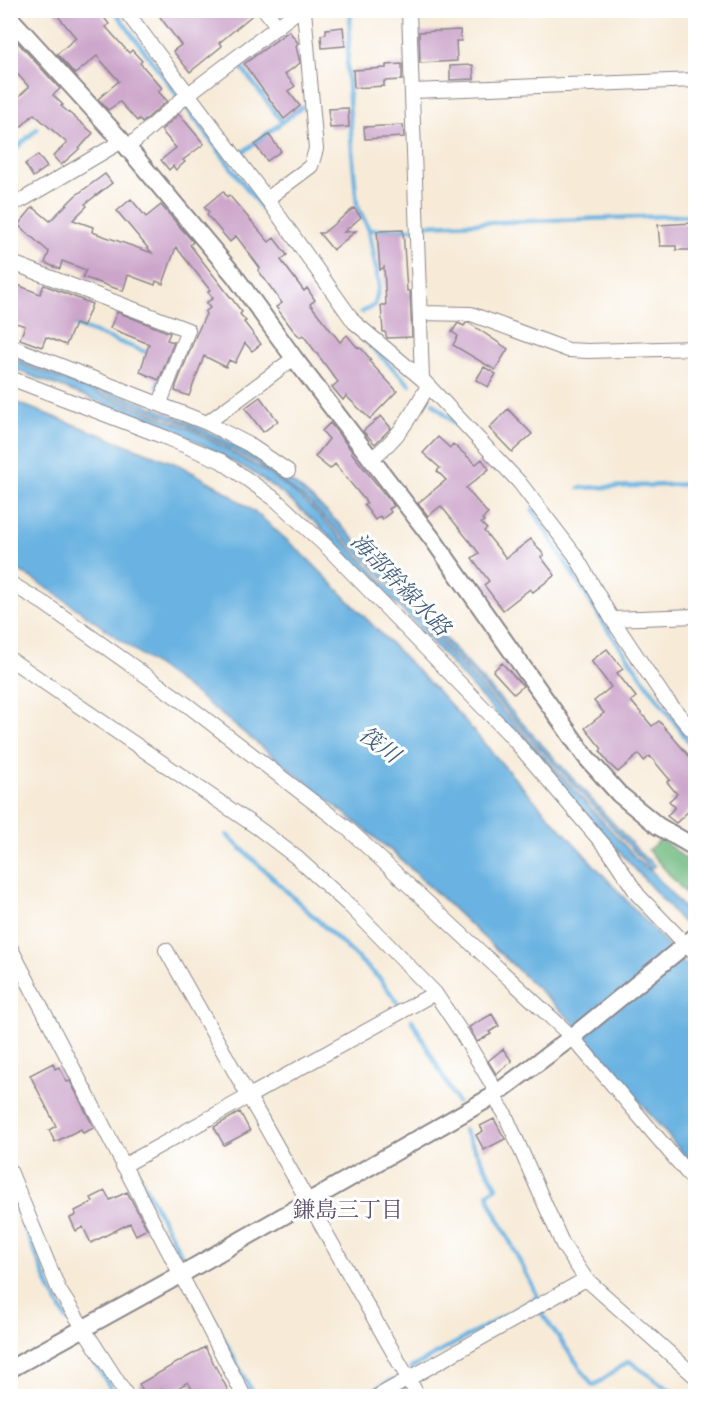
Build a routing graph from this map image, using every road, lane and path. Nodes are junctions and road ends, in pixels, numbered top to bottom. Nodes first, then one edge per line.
1 (125, 10) edge
2 (265, 10) edge
3 (299, 10) edge
4 (304, 10) edge
5 (409, 10) edge
6 (10, 18) edge
7 (278, 27) junction
8 (696, 80) edge
9 (412, 91) junction
10 (183, 99) junction
11 (125, 144) junction
12 (267, 199) junction
13 (10, 204) edge
14 (10, 262) edge
15 (420, 313) junction
16 (10, 346) edge
17 (696, 348) edge
18 (294, 358) junction
19 (10, 378) edge
20 (425, 383) junction
21 (160, 403) junction
22 (207, 423) junction
23 (372, 459) junction
24 (288, 471) dead end
25 (10, 584) edge
26 (696, 615) edge
27 (612, 619) junction
28 (10, 659) edge
29 (696, 735) edge
30 (696, 848) edge
31 (692, 943) edge
32 (10, 947) edge
33 (166, 950) dead end
34 (435, 993) junction
35 (572, 1037) junction
36 (495, 1095) junction
37 (249, 1096) junction
38 (123, 1166) junction
39 (10, 1171) edge
40 (696, 1184) edge
41 (309, 1201) junction
42 (180, 1275) junction
43 (586, 1279) junction
44 (84, 1327) junction
45 (10, 1369) edge
46 (696, 1377) edge
47 (408, 1379) junction
48 (127, 1396) edge
49 (243, 1396) edge
50 (378, 1396) edge
51 (418, 1396) edge

1 - 10 street
2 - 7 street
3 - 7 street
4 - 12 street
5 - 9 street
6 - 11 street
7 - 10 street
8 - 9 street
9 - 15 street
10 - 11 street
10 - 12 street
11 - 13 street
11 - 18 street
12 - 20 street
14 - 21 street
15 - 17 street
15 - 20 street
16 - 21 street
18 - 22 street
18 - 23 street
19 - 31 street
20 - 23 street
20 - 27 street
21 - 22 street
22 - 24 street
23 - 30 street
25 - 35 street
26 - 27 street
27 - 29 street
28 - 34 street
31 - 35 street
32 - 38 street
33 - 37 street
34 - 36 street
34 - 37 street
35 - 36 street
35 - 40 street
36 - 41 street
36 - 43 street
37 - 38 street
37 - 41 street
38 - 42 street
39 - 44 street
41 - 42 street
41 - 47 street
42 - 44 street
42 - 49 street
43 - 46 street
43 - 47 street
44 - 45 street
44 - 48 street
47 - 50 street
47 - 51 street

